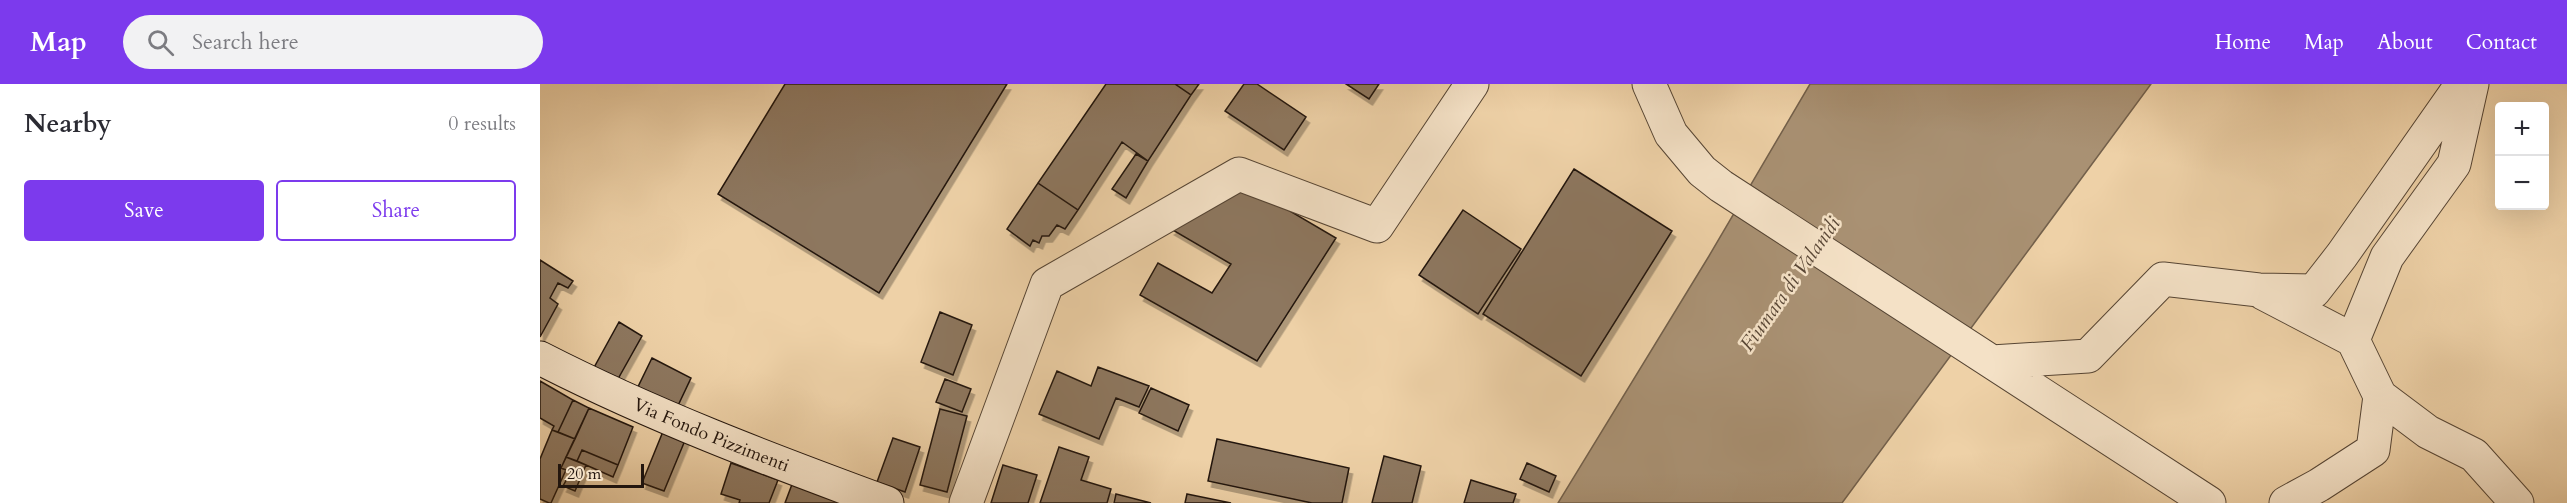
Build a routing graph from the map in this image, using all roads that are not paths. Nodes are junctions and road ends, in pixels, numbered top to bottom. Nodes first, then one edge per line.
1 (1472, 84) edge
2 (1649, 84) edge
3 (2463, 84) edge
4 (2472, 84) edge
5 (2259, 291) junction
6 (2353, 340) junction
7 (540, 358) edge
8 (1992, 362) junction
9 (2379, 396) junction
10 (887, 503) edge
11 (966, 503) edge
12 (2209, 503) edge
13 (2286, 503) edge
14 (2517, 503) edge

1 - 11 street
2 - 8 street
3 - 5 street
4 - 6 street
5 - 6 street
5 - 8 street
6 - 9 street
7 - 10 street, Via Fondo Pizzimenti
8 - 12 street
9 - 13 street
9 - 14 street

